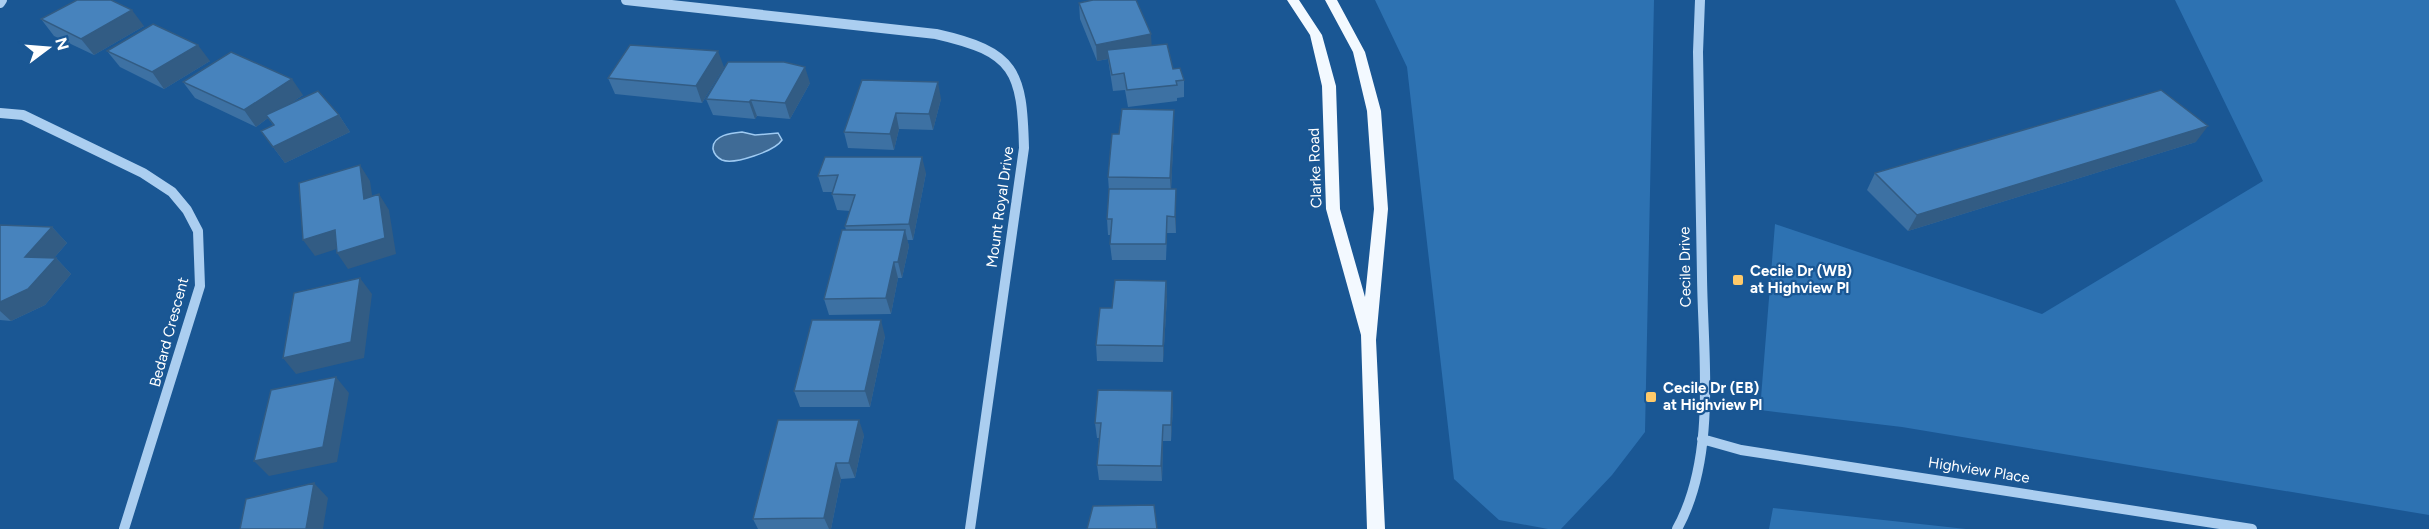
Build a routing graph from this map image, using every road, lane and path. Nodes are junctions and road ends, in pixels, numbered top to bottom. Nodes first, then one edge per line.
1 (626, 0) edge
2 (1293, 0) edge
3 (1331, 0) edge
4 (1700, 0) edge
5 (0, 113) edge
6 (1368, 340) junction
7 (1702, 438) junction
8 (124, 529) edge
9 (970, 529) edge
10 (1376, 529) edge
11 (1677, 529) edge
12 (2252, 529) edge

1 - 9 street, Mount Royal Drive
2 - 6 main road, Clarke Road
3 - 6 main road, Clarke Road
4 - 7 street, Cecile Drive
5 - 8 street, Bedard Crescent
6 - 10 main road, Clarke Road
7 - 11 street, Cecile Drive
7 - 12 street, Highview Place

